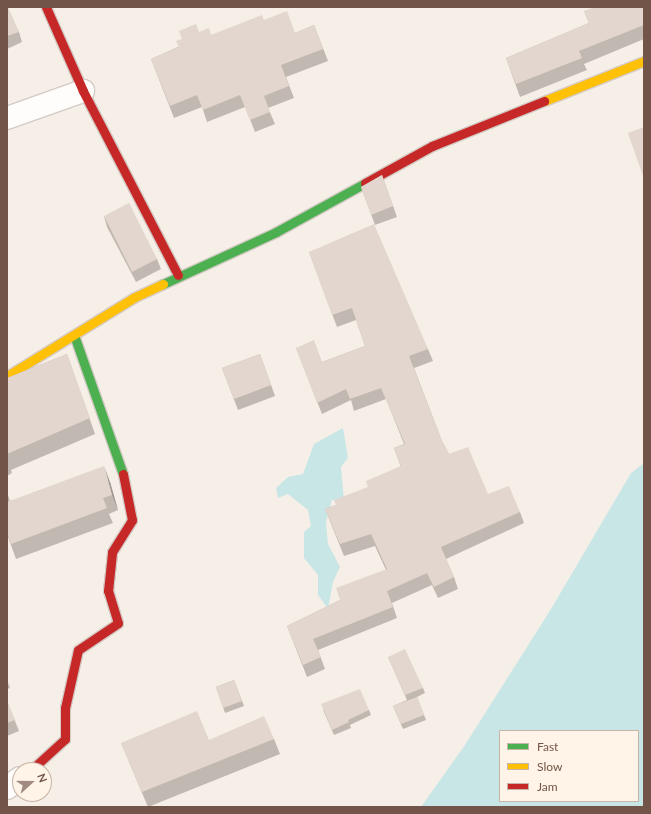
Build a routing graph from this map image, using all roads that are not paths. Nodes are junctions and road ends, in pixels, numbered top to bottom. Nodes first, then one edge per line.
1 (46, 7) edge
2 (644, 61) edge
3 (83, 91) junction
4 (7, 118) edge
5 (178, 275) junction
6 (74, 335) junction
7 (7, 376) edge
8 (40, 762) edge

1 - 3 street
2 - 5 street
3 - 4 street
3 - 5 street
5 - 6 street
6 - 7 street
6 - 8 street

